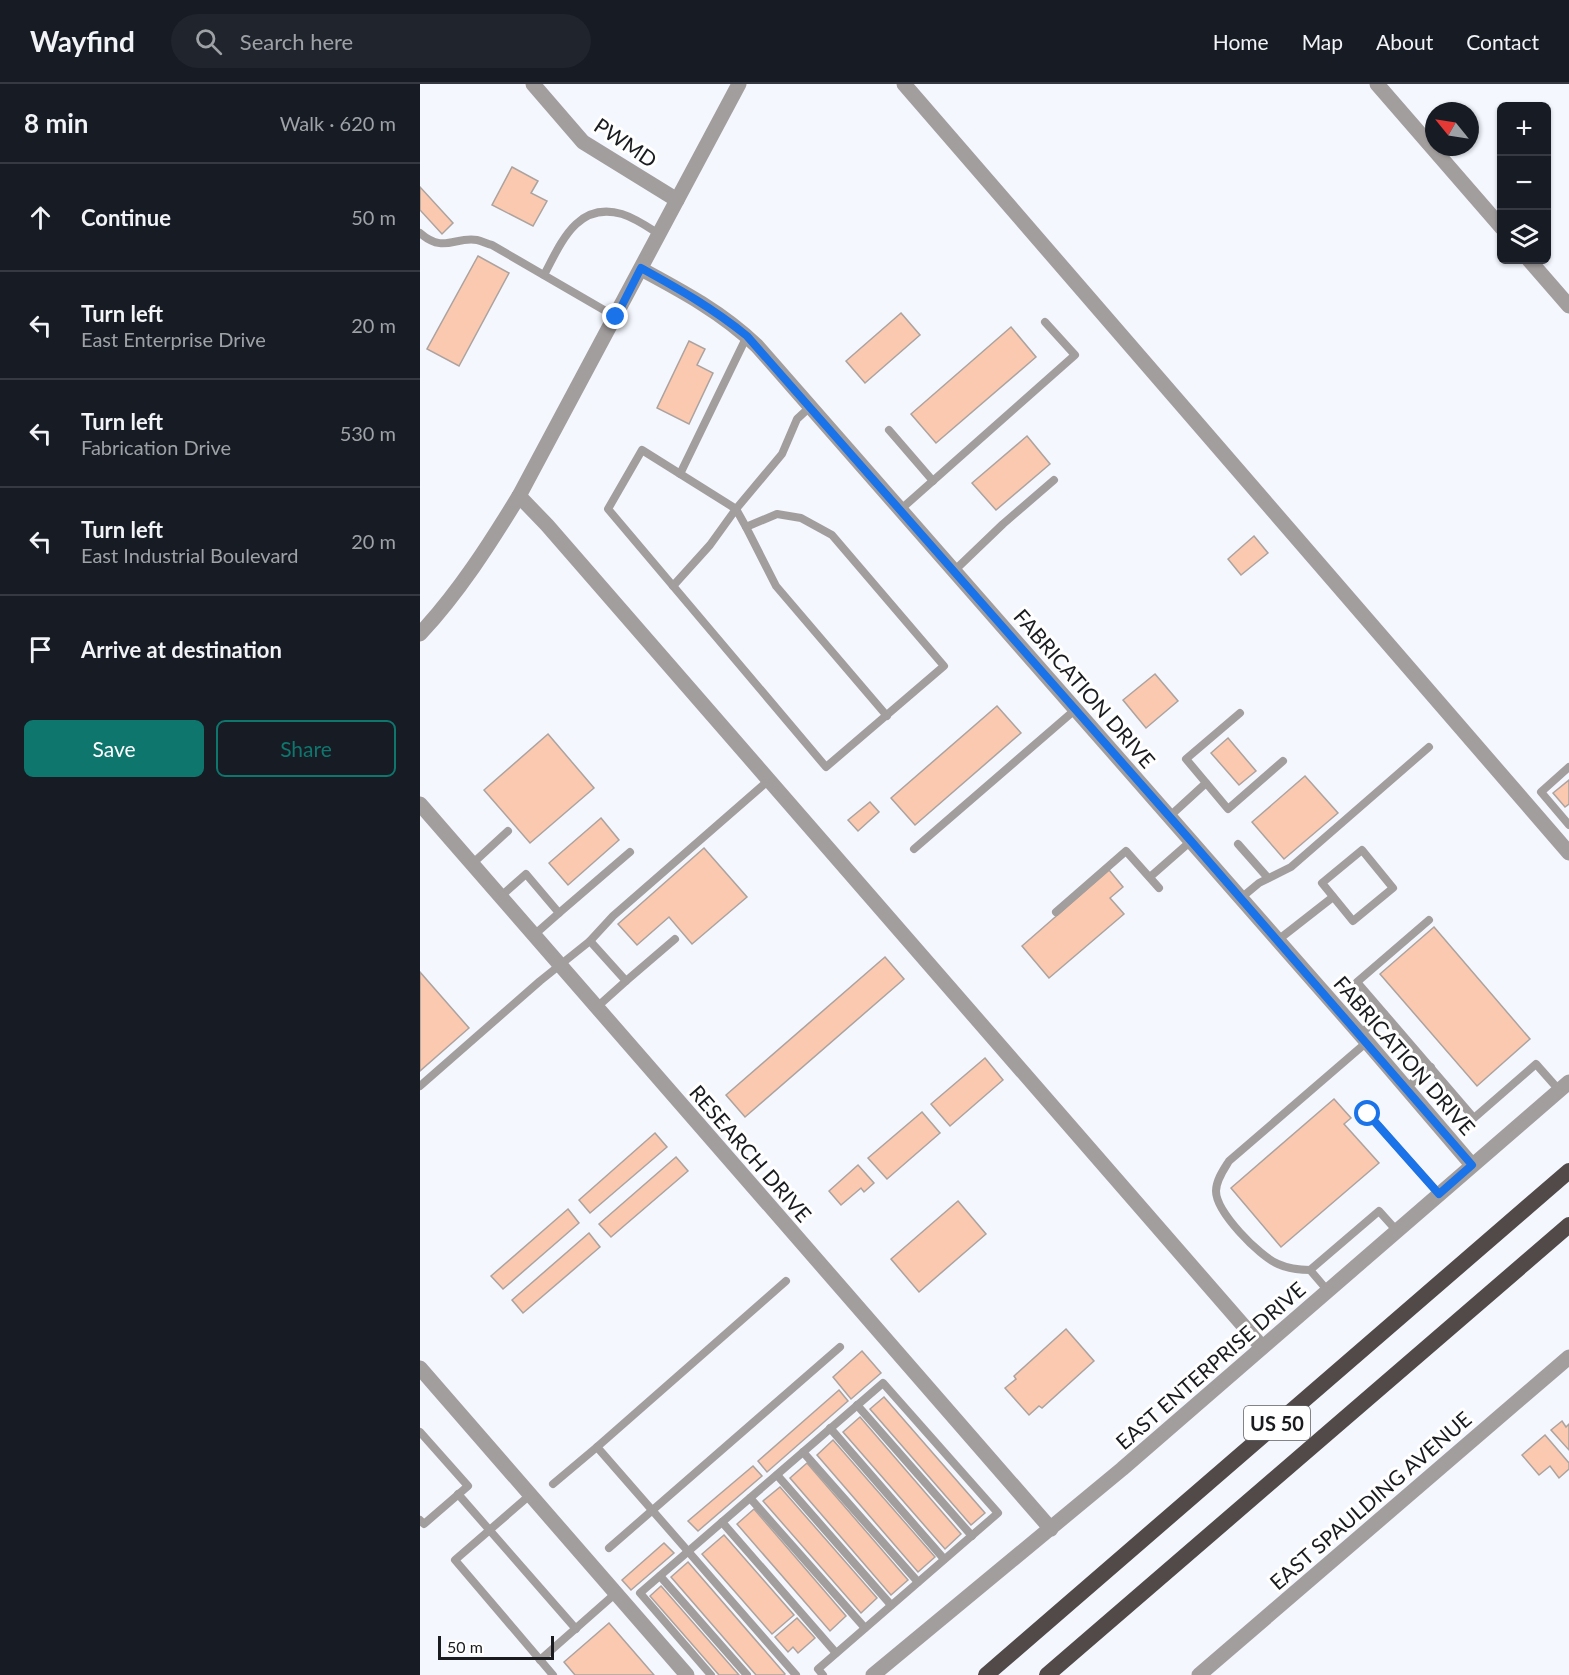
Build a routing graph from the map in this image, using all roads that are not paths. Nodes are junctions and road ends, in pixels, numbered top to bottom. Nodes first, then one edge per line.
1 (533, 84) edge
2 (739, 84) edge
3 (904, 84) edge
4 (1377, 84) edge
5 (677, 200) junction
6 (1497, 222) edge
7 (420, 233) edge
8 (659, 234) junction
9 (1532, 264) edge
10 (641, 268) junction
11 (544, 275) junction
12 (1569, 306) edge
13 (616, 317) junction
14 (1045, 322) dead end
15 (747, 336) junction
16 (810, 407) junction
17 (890, 430) dead end
18 (680, 474) junction
19 (1054, 480) dead end
20 (933, 481) junction
21 (519, 496) junction
22 (736, 509) junction
23 (900, 510) junction
24 (746, 526) junction
25 (954, 571) junction
26 (673, 586) junction
27 (420, 634) edge
28 (1076, 709) junction
29 (1240, 712) dead end
30 (887, 716) junction
31 (1429, 747) dead end
32 (1283, 761) dead end
33 (1569, 767) edge
34 (769, 780) junction
35 (1206, 783) junction
36 (423, 813) edge
37 (1170, 816) junction
38 (1568, 821) edge
39 (508, 831) dead end
40 (1191, 841) junction
41 (1238, 844) dead end
42 (914, 849) dead end
43 (630, 852) dead end
44 (1569, 853) edge
45 (472, 864) junction
46 (1150, 878) junction
47 (1268, 878) junction
48 (1160, 888) dead end
49 (500, 897) junction
50 (1333, 897) junction
51 (1241, 898) junction
52 (1056, 912) dead end
53 (559, 913) junction
54 (1429, 920) dead end
55 (534, 936) junction
56 (675, 939) dead end
57 (1278, 940) junction
58 (590, 941) junction
59 (560, 966) junction
60 (626, 981) junction
61 (597, 1007) junction
62 (1384, 1014) junction
63 (1364, 1038) junction
64 (1431, 1068) junction
65 (420, 1086) edge
66 (1564, 1086) edge
67 (1406, 1088) junction
68 (1368, 1114) dead end
69 (1472, 1165) junction
70 (1569, 1171) edge
71 (1439, 1194) junction
72 (1569, 1225) edge
73 (1397, 1231) junction
74 (1310, 1270) junction
75 (786, 1281) dead end
76 (1328, 1291) junction
77 (840, 1347) dead end
78 (1262, 1347) junction
79 (1569, 1357) edge
80 (420, 1368) edge
81 (857, 1405) junction
82 (830, 1428) junction
83 (420, 1433) edge
84 (597, 1447) junction
85 (803, 1452) junction
86 (777, 1475) junction
87 (553, 1484) dead end
88 (458, 1494) junction
89 (530, 1495) junction
90 (750, 1498) junction
91 (652, 1510) junction
92 (420, 1520) edge
93 (722, 1522) junction
94 (1051, 1529) junction
95 (490, 1530) junction
96 (972, 1536) junction
97 (609, 1548) dead end
98 (688, 1552) junction
99 (944, 1559) junction
100 (660, 1576) junction
101 (918, 1582) junction
102 (616, 1593) junction
103 (891, 1605) junction
104 (865, 1628) junction
105 (576, 1629) junction
106 (836, 1653) junction
107 (540, 1660) junction
108 (553, 1675) edge
109 (687, 1675) edge
110 (711, 1675) edge
111 (747, 1675) edge
112 (796, 1675) edge
113 (823, 1675) edge
114 (873, 1675) edge
115 (986, 1675) edge
116 (1047, 1675) edge
117 (1199, 1675) edge

1 - 5 street, PWMD
2 - 5 street
3 - 44 street
4 - 6 street
5 - 8 street
7 - 11 lane
8 - 10 street
8 - 11 lane
9 - 12 street
10 - 13 street
10 - 15 street, FABRICATION DRIVE
11 - 13 lane
13 - 21 street
14 - 20 lane
15 - 16 street, FABRICATION DRIVE
15 - 18 lane
16 - 22 lane
16 - 23 street, FABRICATION DRIVE
17 - 20 lane
18 - 22 lane
18 - 26 lane
19 - 25 lane
20 - 23 lane
21 - 27 street
21 - 34 street
22 - 24 lane
22 - 26 lane
23 - 25 street, FABRICATION DRIVE
24 - 30 lane
24 - 30 lane
25 - 28 street, FABRICATION DRIVE
26 - 30 lane
28 - 37 street, FABRICATION DRIVE
28 - 42 lane
29 - 35 lane
31 - 47 lane
32 - 35 lane
33 - 38 lane
34 - 58 lane
34 - 78 street
35 - 37 lane
36 - 45 street, RESEARCH DRIVE
37 - 40 street, FABRICATION DRIVE
39 - 45 lane
40 - 46 lane
40 - 51 street, FABRICATION DRIVE
41 - 47 lane
43 - 53 lane
45 - 49 street, RESEARCH DRIVE
46 - 48 lane
46 - 52 lane
47 - 51 lane
49 - 53 lane
49 - 55 street, RESEARCH DRIVE
50 - 50 lane
50 - 57 lane
51 - 57 street, FABRICATION DRIVE
53 - 55 lane
54 - 62 lane
55 - 59 street, RESEARCH DRIVE
56 - 60 lane
57 - 63 street, FABRICATION DRIVE
58 - 59 lane
58 - 60 lane
59 - 61 street, RESEARCH DRIVE
59 - 65 lane
60 - 61 lane
61 - 94 street, RESEARCH DRIVE
62 - 63 lane
62 - 64 lane
63 - 67 street, FABRICATION DRIVE
63 - 74 lane
64 - 66 lane
64 - 67 lane
66 - 69 street, EAST ENTERPRISE DRIVE
67 - 69 street, FABRICATION DRIVE
68 - 71 lane
69 - 71 street, EAST ENTERPRISE DRIVE
70 - 115 highway, US 50
71 - 73 street, EAST ENTERPRISE DRIVE
72 - 116 highway, US 50
73 - 74 lane
73 - 76 street, EAST ENTERPRISE DRIVE
74 - 76 lane
75 - 84 lane
76 - 78 street, EAST ENTERPRISE DRIVE
77 - 91 lane
78 - 94 street, EAST ENTERPRISE DRIVE
79 - 117 street, EAST SPAULDING AVENUE
80 - 89 street
81 - 82 lane
81 - 96 lane
81 - 96 lane
82 - 85 lane
82 - 99 lane
83 - 88 lane
84 - 87 lane
84 - 91 lane
85 - 86 lane
85 - 101 lane
86 - 90 lane
86 - 103 lane
88 - 92 lane
88 - 95 lane
89 - 95 lane
89 - 102 street
90 - 93 lane
90 - 104 lane
91 - 97 lane
91 - 98 lane
93 - 98 lane
93 - 106 lane
94 - 114 street, EAST ENTERPRISE DRIVE
95 - 105 lane
95 - 107 lane
96 - 99 lane
98 - 100 lane
98 - 112 lane
99 - 101 lane
100 - 110 lane
100 - 111 lane
101 - 103 lane
102 - 105 lane
102 - 109 street
103 - 104 lane
104 - 106 lane
105 - 107 lane
106 - 113 lane
107 - 108 lane

